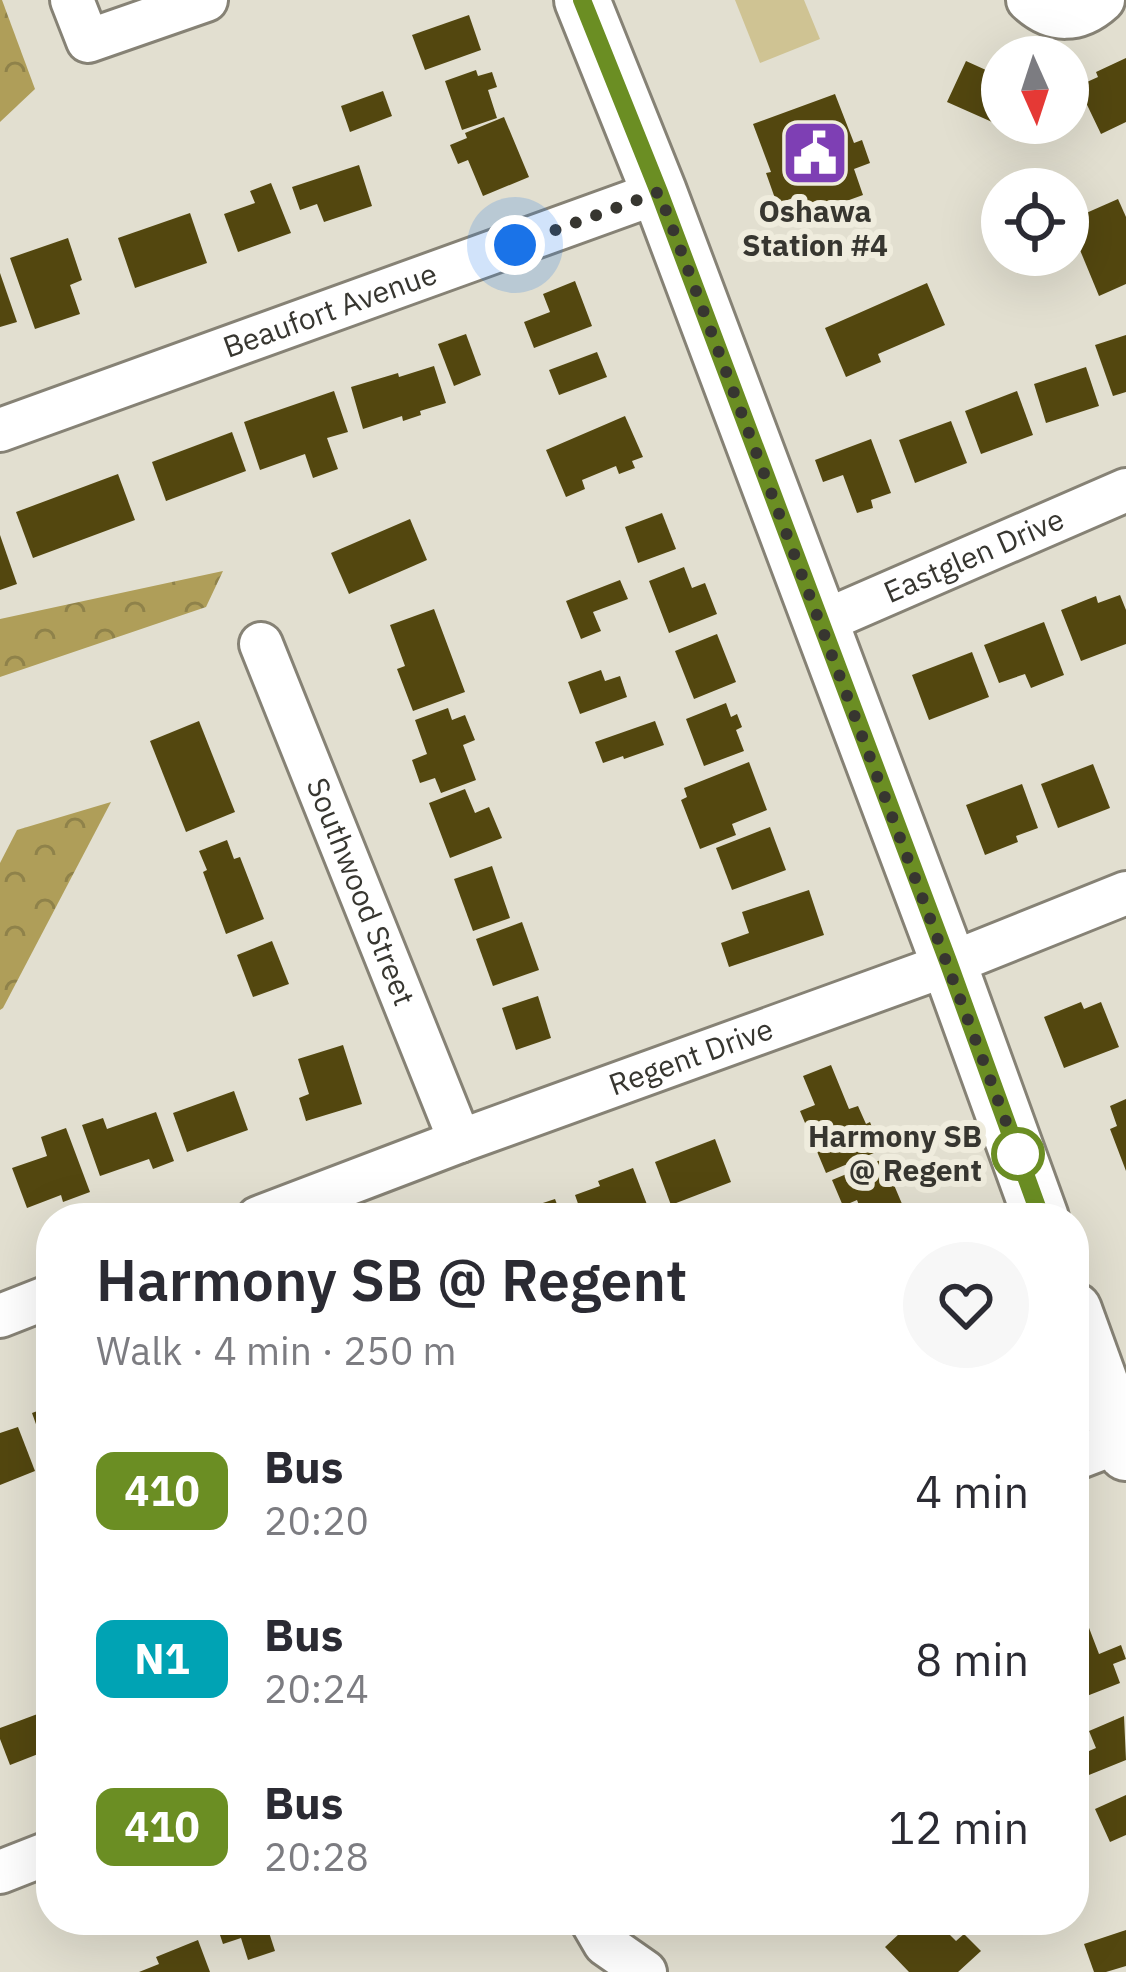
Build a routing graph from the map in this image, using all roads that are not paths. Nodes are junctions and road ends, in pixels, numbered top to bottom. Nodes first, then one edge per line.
1 (72, 0) edge
2 (206, 0) edge
3 (582, 0) edge
4 (1028, 0) edge
5 (1103, 0) edge
6 (142, 11) edge
7 (659, 192) junction
8 (0, 430) edge
9 (1126, 490) edge
10 (820, 623) junction
11 (261, 644) dead end
12 (1126, 892) edge
13 (949, 964) junction
14 (460, 1141) junction
15 (297, 1203) edge
16 (1036, 1203) edge
17 (36, 1303) edge
18 (0, 1316) edge
19 (1089, 1374) edge
20 (1107, 1451) edge
21 (36, 1858) edge
22 (0, 1872) edge
23 (600, 1935) edge
24 (644, 1972) edge

1 - 6 street
2 - 6 street
3 - 7 main road
4 - 5 street
7 - 8 street, Beaufort Avenue
7 - 10 main road
9 - 10 street, Eastglen Drive
10 - 13 main road
11 - 14 street, Southwood Street
12 - 13 street, Regent Drive
13 - 14 street, Regent Drive
13 - 16 main road
14 - 15 street, Regent Drive
17 - 18 street
19 - 20 main road
21 - 22 street
23 - 24 street

